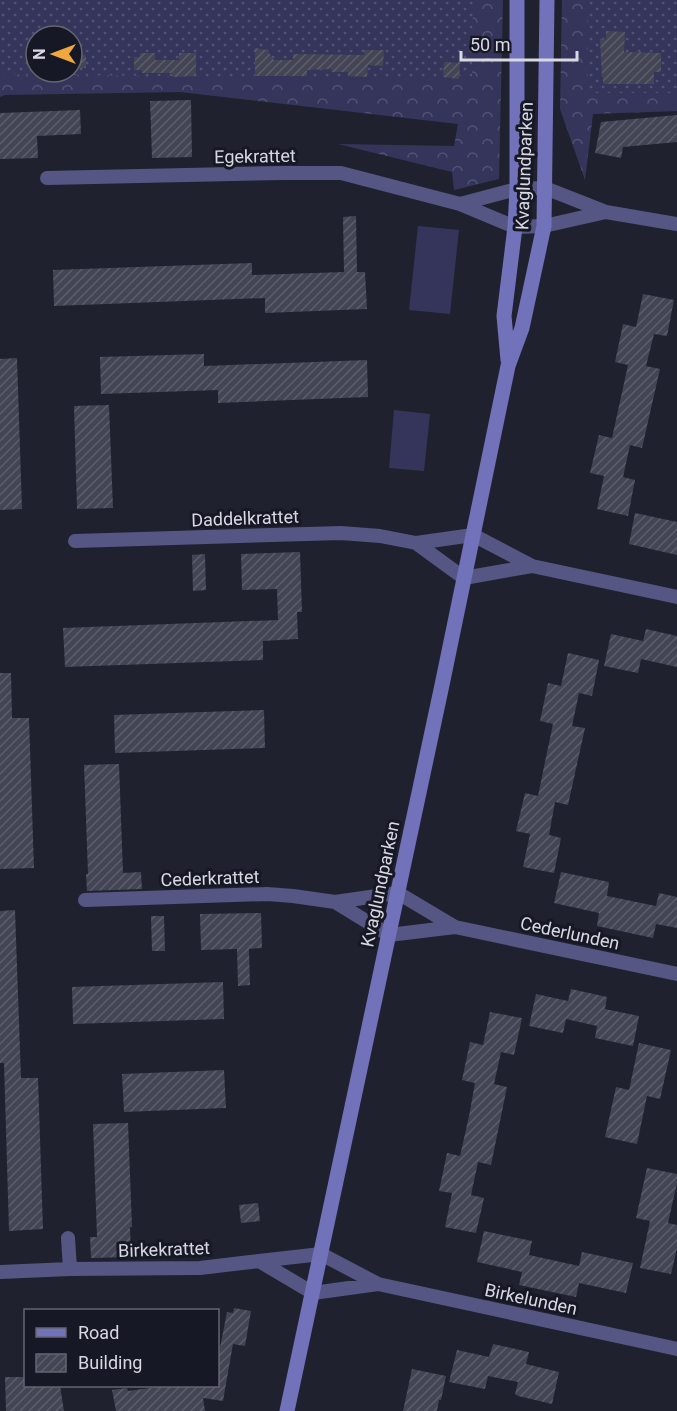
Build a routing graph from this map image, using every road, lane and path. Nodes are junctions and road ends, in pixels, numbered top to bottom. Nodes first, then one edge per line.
1 (517, 0) edge
2 (548, 0) edge
3 (47, 178) dead end
4 (545, 188) junction
5 (517, 189) junction
6 (460, 204) junction
7 (606, 212) junction
8 (677, 224) edge
9 (544, 226) junction
10 (515, 227) junction
11 (508, 366) junction
12 (474, 535) junction
13 (75, 541) dead end
14 (416, 543) junction
15 (532, 566) junction
16 (465, 578) junction
17 (677, 597) edge
18 (398, 894) junction
19 (85, 900) dead end
20 (335, 902) junction
21 (455, 927) junction
22 (389, 935) junction
23 (677, 974) edge
24 (68, 1238) dead end
25 (321, 1254) junction
26 (259, 1261) junction
27 (70, 1269) junction
28 (0, 1272) edge
29 (378, 1284) junction
30 (313, 1293) junction
31 (677, 1349) edge
32 (287, 1411) edge

1 - 5 street, Kvaglundparken
2 - 4 street, Kvaglundparken
3 - 6 street, Egekrattet
4 - 5 street, Egekrattet
4 - 7 street
4 - 9 street, Kvaglundparken
5 - 6 street, Egekrattet
5 - 10 street, Kvaglundparken
6 - 10 street, Egekrattet
7 - 8 street
7 - 9 street
9 - 10 street
9 - 11 street, Kvaglundparken
10 - 11 street, Kvaglundparken
11 - 12 street, Kvaglundparken
12 - 14 street, Daddelkrattet
12 - 15 street
12 - 16 street, Kvaglundparken
13 - 14 street, Daddelkrattet
14 - 16 street, Daddelkrattet
15 - 16 street
15 - 17 street
16 - 18 street, Kvaglundparken
18 - 20 street, Cederkrattet
18 - 21 street, Cederlunden
18 - 22 street, Kvaglundparken
19 - 20 street, Cederkrattet
20 - 22 street, Cederkrattet
21 - 22 street, Cederlunden
21 - 23 street, Cederlunden
22 - 25 street, Kvaglundparken
24 - 27 street
25 - 26 street, Birkekrattet
25 - 29 street, Birkelunden
25 - 30 street, Kvaglundparken
26 - 27 street, Birkekrattet
26 - 30 street
27 - 28 street, Birkekrattet
29 - 30 street, Birkelunden
29 - 31 street, Birkelunden
30 - 32 street, Kvaglundparken

